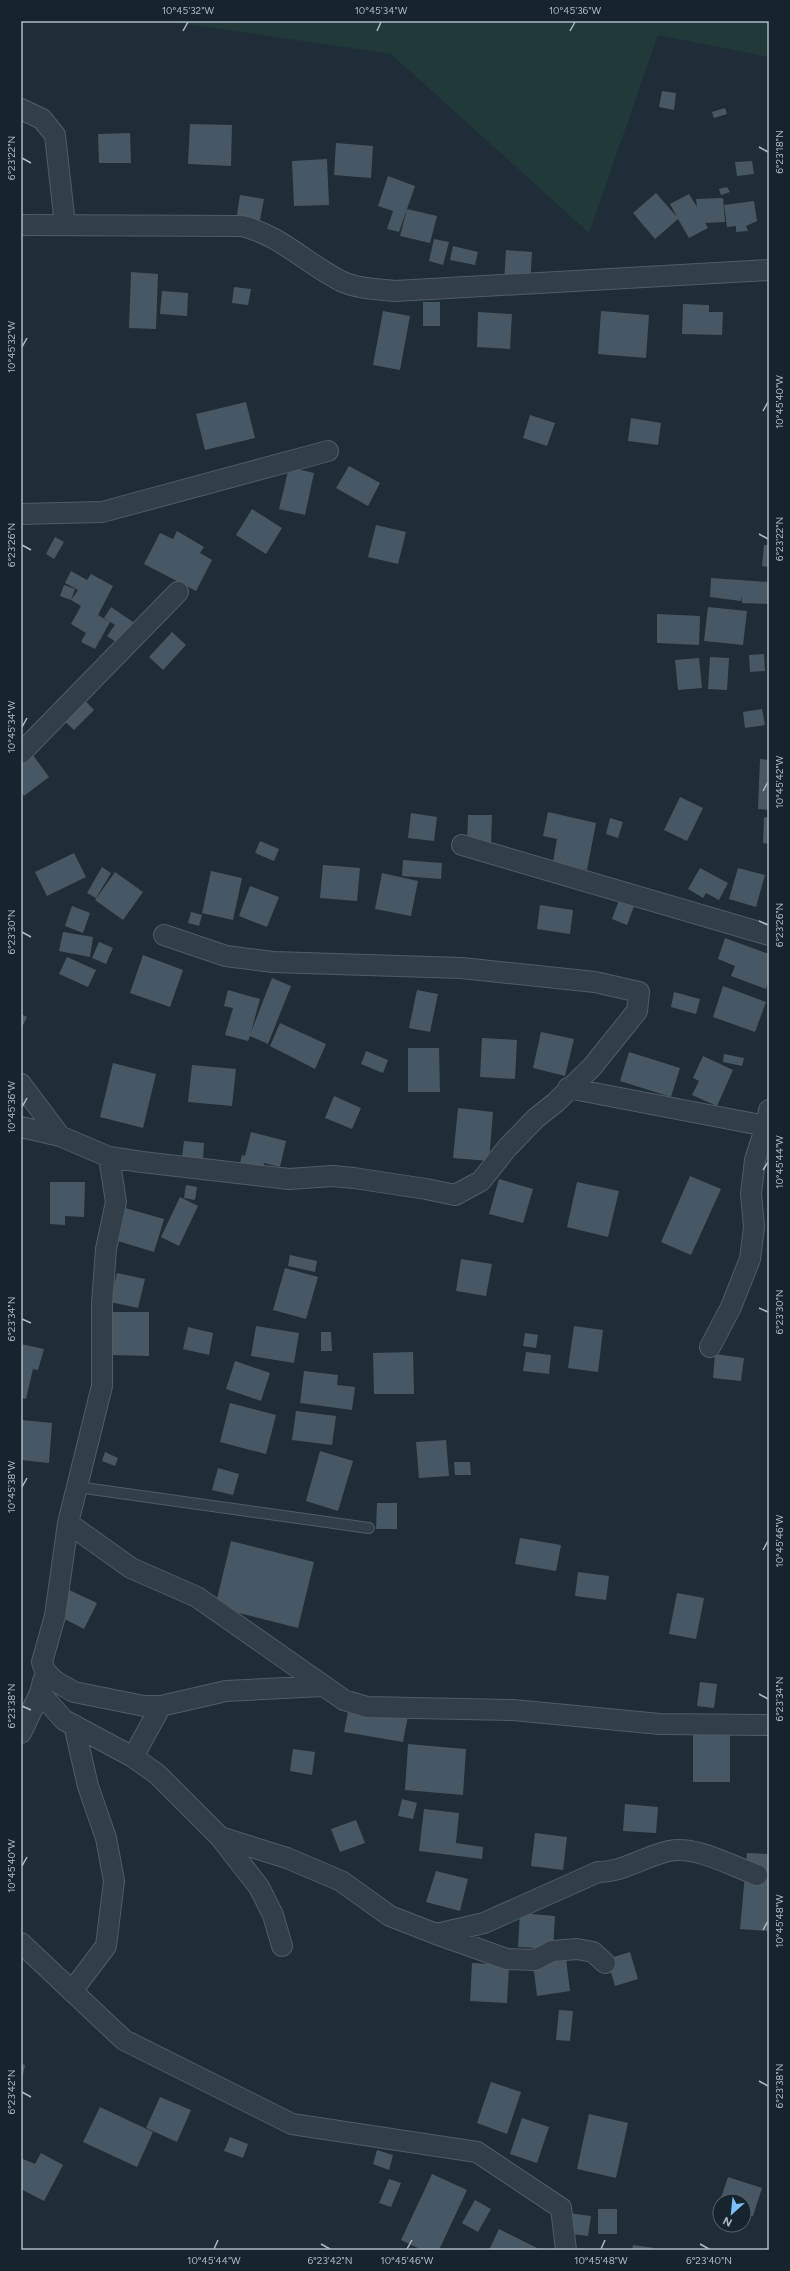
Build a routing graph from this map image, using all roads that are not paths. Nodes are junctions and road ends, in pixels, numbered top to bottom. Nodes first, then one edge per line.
1 (21, 109) edge
2 (21, 225) edge
3 (65, 225) junction
4 (769, 270) edge
5 (328, 451) dead end
6 (21, 514) edge
7 (178, 592) dead end
8 (21, 753) edge
9 (462, 845) dead end
10 (769, 935) edge
11 (164, 936) dead end
12 (21, 1084) edge
13 (568, 1088) junction
14 (768, 1118) edge
15 (21, 1127) edge
16 (60, 1136) junction
17 (109, 1157) junction
18 (710, 1347) dead end
19 (77, 1487) junction
20 (68, 1524) junction
21 (369, 1528) dead end
22 (45, 1671) junction
23 (323, 1686) junction
24 (40, 1693) junction
25 (161, 1706) junction
26 (74, 1725) junction
27 (769, 1725) edge
28 (21, 1733) edge
29 (133, 1758) junction
30 (220, 1836) junction
31 (757, 1875) dead end
32 (436, 1934) junction
33 (21, 1943) edge
34 (282, 1946) dead end
35 (605, 1963) dead end
36 (72, 1991) junction
37 (566, 2250) edge

1 - 3 street
2 - 3 street
3 - 4 street
5 - 6 street
7 - 8 street
9 - 10 street
11 - 13 street
12 - 16 street
13 - 14 street
13 - 17 street
14 - 18 street
15 - 16 street
16 - 17 street
17 - 19 street
19 - 20 street
19 - 21 lane
20 - 22 street
20 - 23 street
22 - 24 street
22 - 25 street
23 - 25 street
23 - 27 street
24 - 26 street
24 - 28 street
25 - 29 street
26 - 29 street
26 - 36 street
29 - 30 street
30 - 32 street
30 - 34 street
31 - 32 street
32 - 35 street
33 - 36 street
36 - 37 street

